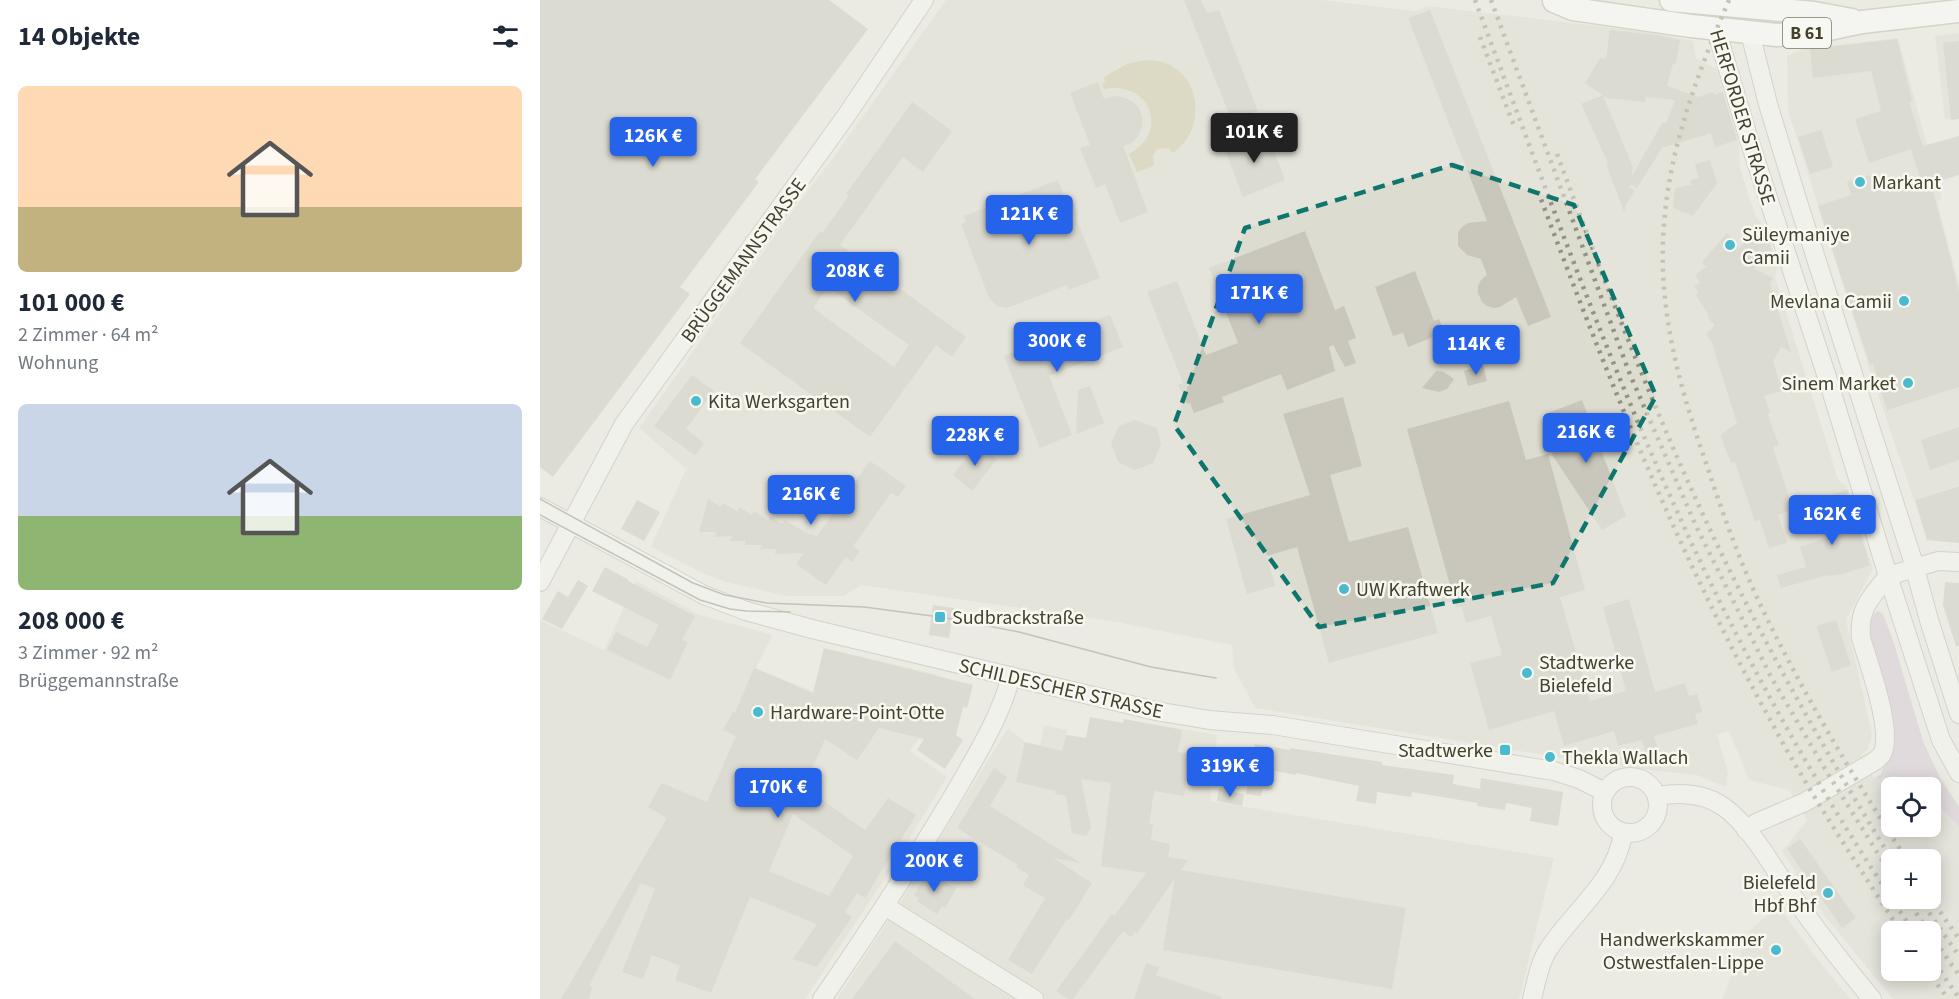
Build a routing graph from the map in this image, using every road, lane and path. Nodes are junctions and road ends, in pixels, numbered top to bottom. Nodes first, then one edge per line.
1 (924, 0) edge
2 (1548, 0) edge
3 (1556, 0) edge
4 (1671, 0) edge
5 (1707, 2) edge
6 (1742, 4) edge
7 (1959, 11) edge
8 (1862, 22) junction
9 (1716, 29) junction
10 (1750, 33) junction
11 (1828, 380) junction
12 (1864, 405) junction
13 (540, 507) edge
14 (571, 525) junction
15 (1959, 562) edge
16 (1915, 567) junction
17 (1888, 576) junction
18 (540, 582) edge
19 (1011, 676) junction
20 (1959, 714) edge
21 (1959, 773) edge
22 (1605, 792) junction
23 (1658, 796) junction
24 (1746, 830) junction
25 (1623, 834) junction
26 (885, 906) junction
27 (822, 999) edge
28 (1034, 999) edge
29 (1532, 999) edge
30 (1872, 999) edge

1 - 14 street, BRÜGGEMANNSTRASSE
2 - 3 main road
3 - 9 main road
4 - 5 main road
5 - 6 main road
5 - 9 main road, HERFORDER STRASSE
6 - 8 main road, B 61
6 - 10 main road, HERFORDER STRASSE
7 - 8 main road, B 61
8 - 10 main road, B 61
9 - 10 main road, B 61
9 - 11 street, HERFORDER STRASSE
10 - 12 street, HERFORDER STRASSE
11 - 12 street
11 - 17 street, HERFORDER STRASSE
12 - 16 street, HERFORDER STRASSE
13 - 14 street, SCHILDESCHER STRASSE
14 - 18 street, BRÜGGEMANNSTRASSE
14 - 19 street, SCHILDESCHER STRASSE
15 - 16 street
16 - 17 street
16 - 20 street, HERFORDER STRASSE
17 - 21 street, HERFORDER STRASSE
17 - 24 street
19 - 22 street, SCHILDESCHER STRASSE
19 - 26 street
22 - 23 street
22 - 25 street
23 - 24 street
23 - 25 street
24 - 30 street
25 - 29 street
26 - 27 street
26 - 28 street

